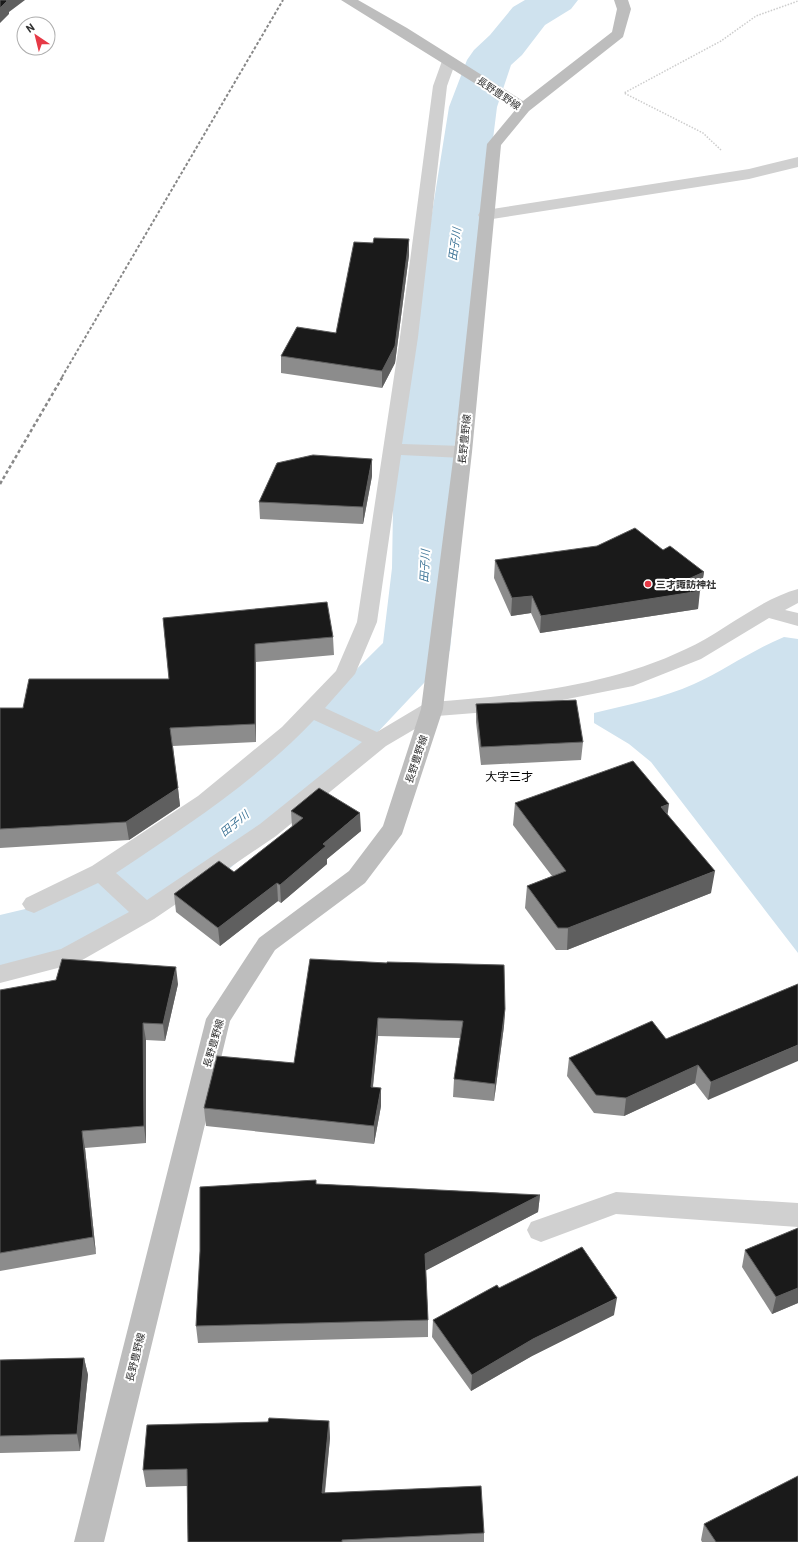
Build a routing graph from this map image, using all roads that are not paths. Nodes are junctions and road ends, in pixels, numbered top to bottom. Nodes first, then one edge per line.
1 (348, 0) edge
2 (620, 0) edge
3 (454, 64) junction
4 (524, 108) junction
5 (798, 162) edge
6 (486, 215) junction
7 (398, 449) junction
8 (459, 452) junction
9 (798, 595) edge
10 (766, 611) junction
11 (798, 620) edge
12 (432, 709) junction
13 (313, 711) junction
14 (376, 741) junction
15 (102, 873) junction
16 (34, 904) dead end
17 (144, 912) junction
18 (0, 974) edge
19 (798, 1215) edge
20 (541, 1230) dead end
21 (89, 1542) edge

1 - 3 main road, 長野豊野線
2 - 4 main road
3 - 4 main road, 長野豊野線
3 - 7 street
4 - 6 main road, 長野豊野線
5 - 6 street
6 - 8 main road, 長野豊野線
7 - 8 street
7 - 13 street
8 - 12 main road, 長野豊野線
9 - 10 street
10 - 11 street
10 - 12 street
12 - 14 street
12 - 21 main road, 長野豊野線
13 - 14 street
13 - 15 street
14 - 17 street
15 - 16 street
15 - 17 street
17 - 18 street
19 - 20 street

